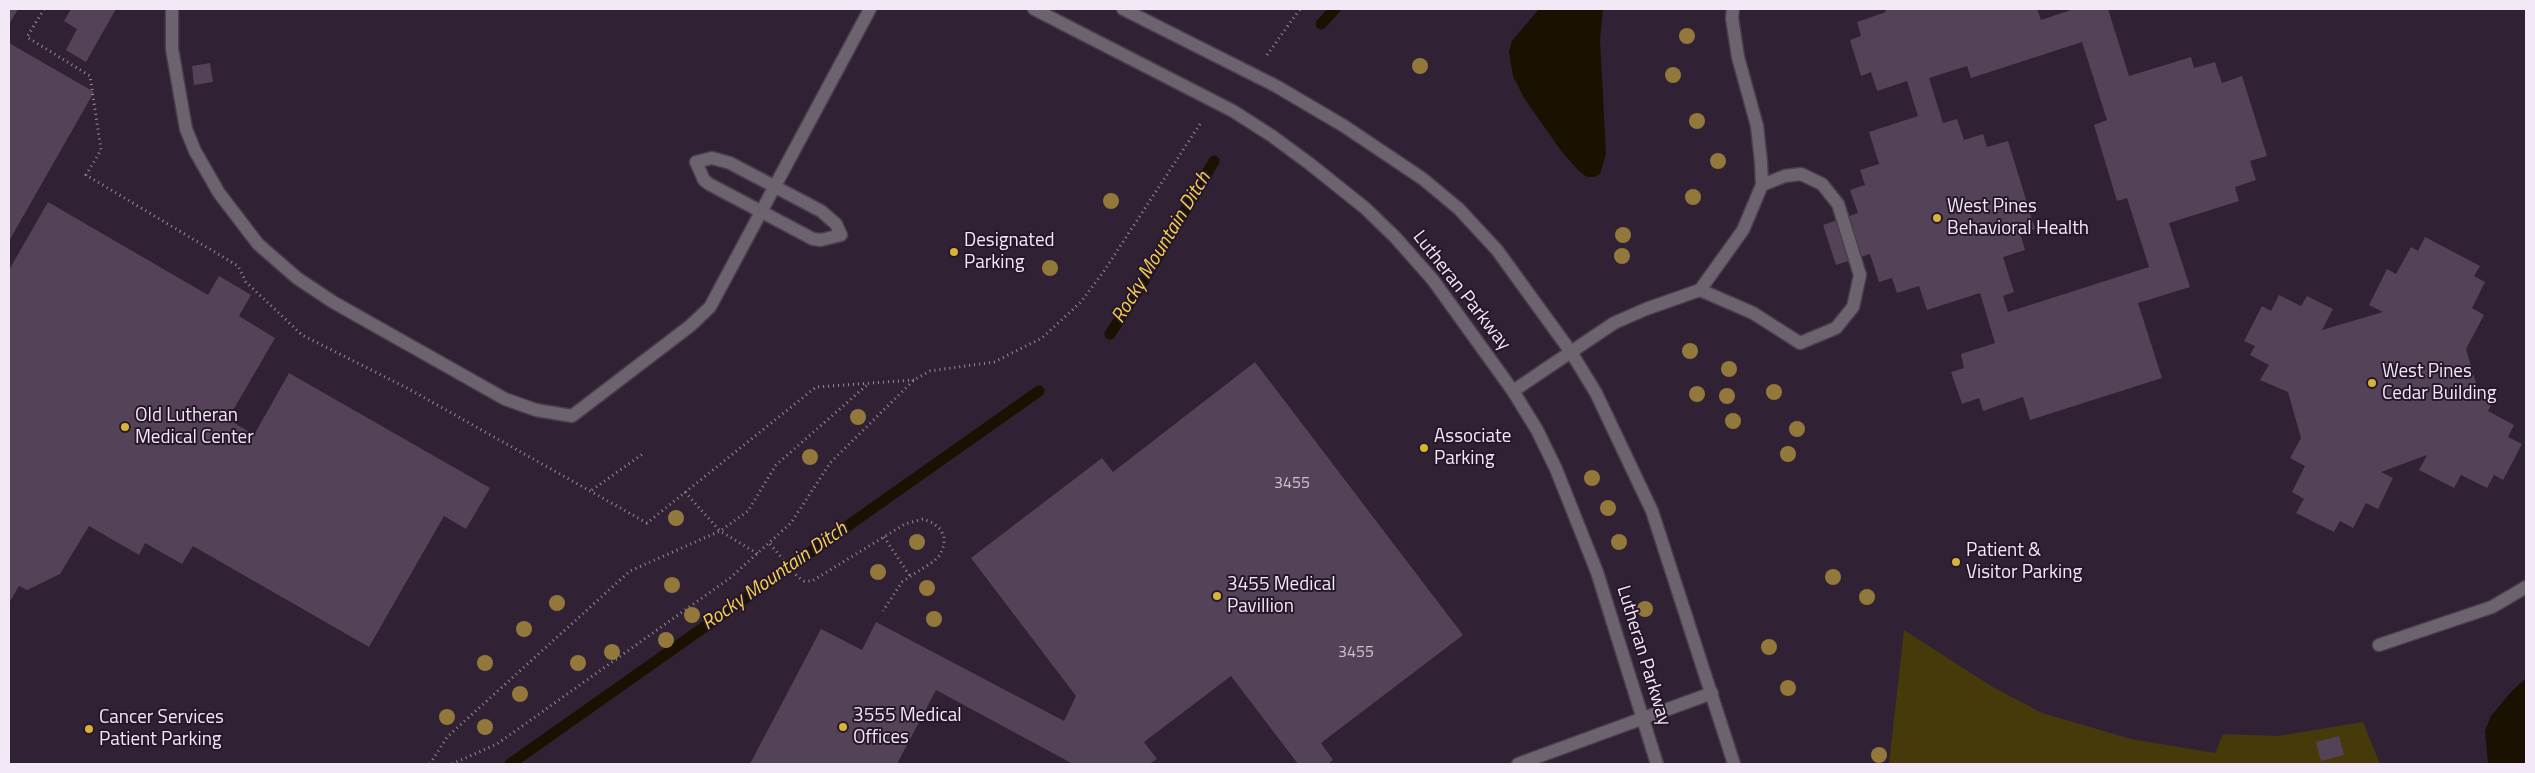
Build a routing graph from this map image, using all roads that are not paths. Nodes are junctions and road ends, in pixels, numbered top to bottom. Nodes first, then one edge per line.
1 (172, 9) edge
2 (870, 9) edge
3 (1034, 9) edge
4 (1123, 9) edge
5 (1733, 9) edge
6 (1762, 185) junction
7 (776, 186) junction
8 (762, 212) junction
9 (1700, 290) junction
10 (1571, 352) junction
11 (1513, 391) junction
12 (2526, 587) edge
13 (2379, 645) dead end
14 (1712, 693) junction
15 (1641, 718) junction
16 (1518, 764) edge
17 (1657, 764) edge
18 (1734, 764) edge

1 - 8 street
2 - 7 street
3 - 11 street, Lutheran Parkway
4 - 10 street
5 - 6 street
6 - 9 street
6 - 9 street
7 - 8 street
7 - 8 street
7 - 8 street
9 - 10 street
10 - 11 street
10 - 14 street
11 - 15 street, Lutheran Parkway
12 - 13 street
14 - 15 street
14 - 18 street
15 - 16 street
15 - 17 street, Lutheran Parkway

